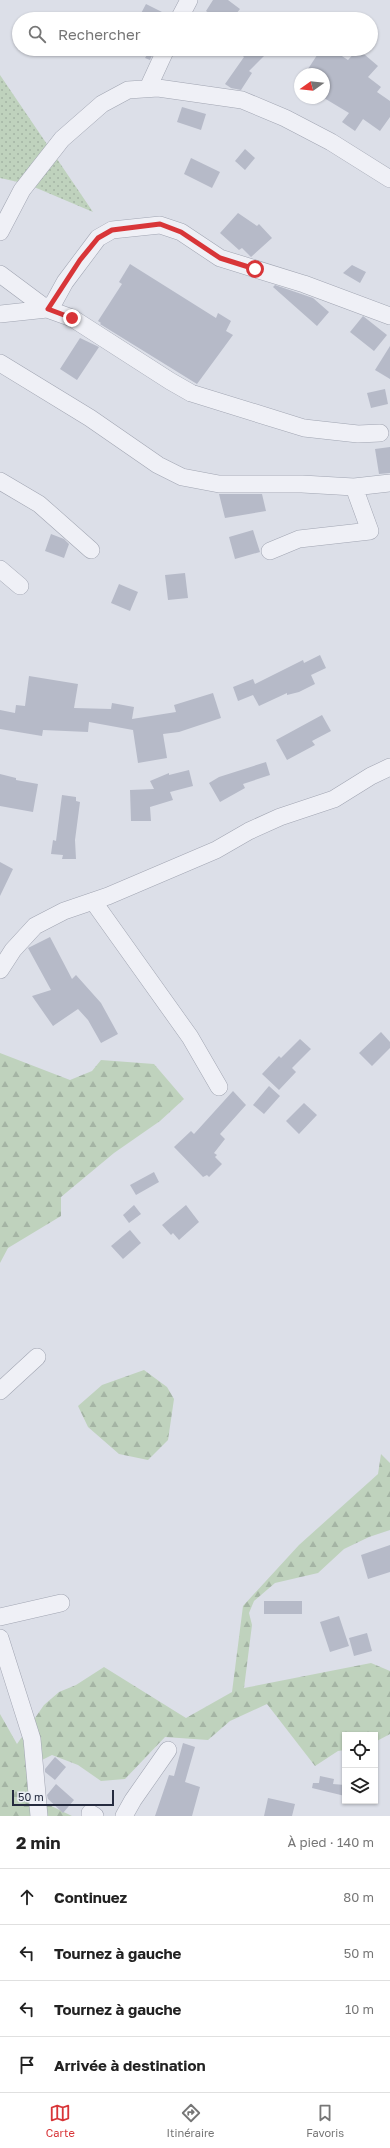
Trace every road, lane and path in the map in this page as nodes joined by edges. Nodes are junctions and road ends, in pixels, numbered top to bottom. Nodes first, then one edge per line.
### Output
1 (189, 0) edge
2 (183, 12) edge
3 (163, 56) edge
4 (148, 88) junction
5 (390, 179) edge
6 (0, 232) edge
7 (0, 274) edge
8 (48, 309) junction
9 (0, 314) edge
10 (390, 316) edge
11 (0, 363) edge
12 (380, 433) dead end
13 (0, 480) edge
14 (390, 483) edge
15 (354, 487) junction
16 (91, 550) dead end
17 (270, 551) dead end
18 (0, 569) edge
19 (20, 586) dead end
20 (390, 767) edge
21 (93, 901) junction
22 (0, 970) edge
23 (219, 1087) dead end
24 (37, 1357) dead end
25 (0, 1391) edge
26 (61, 1602) dead end
27 (0, 1617) edge
28 (0, 1638) edge
29 (168, 1750) dead end
30 (39, 1816) edge
31 (90, 1816) edge
32 (96, 1816) edge
33 (124, 1816) edge

1 - 2 street
3 - 4 street
4 - 5 street
4 - 6 street
7 - 8 street
8 - 9 street
8 - 10 street
8 - 12 street
11 - 15 street
13 - 16 street
14 - 15 street
15 - 17 street
18 - 19 street
20 - 21 street
21 - 22 street
21 - 23 street
24 - 25 street
26 - 27 street
28 - 30 street
29 - 33 street
31 - 32 street

